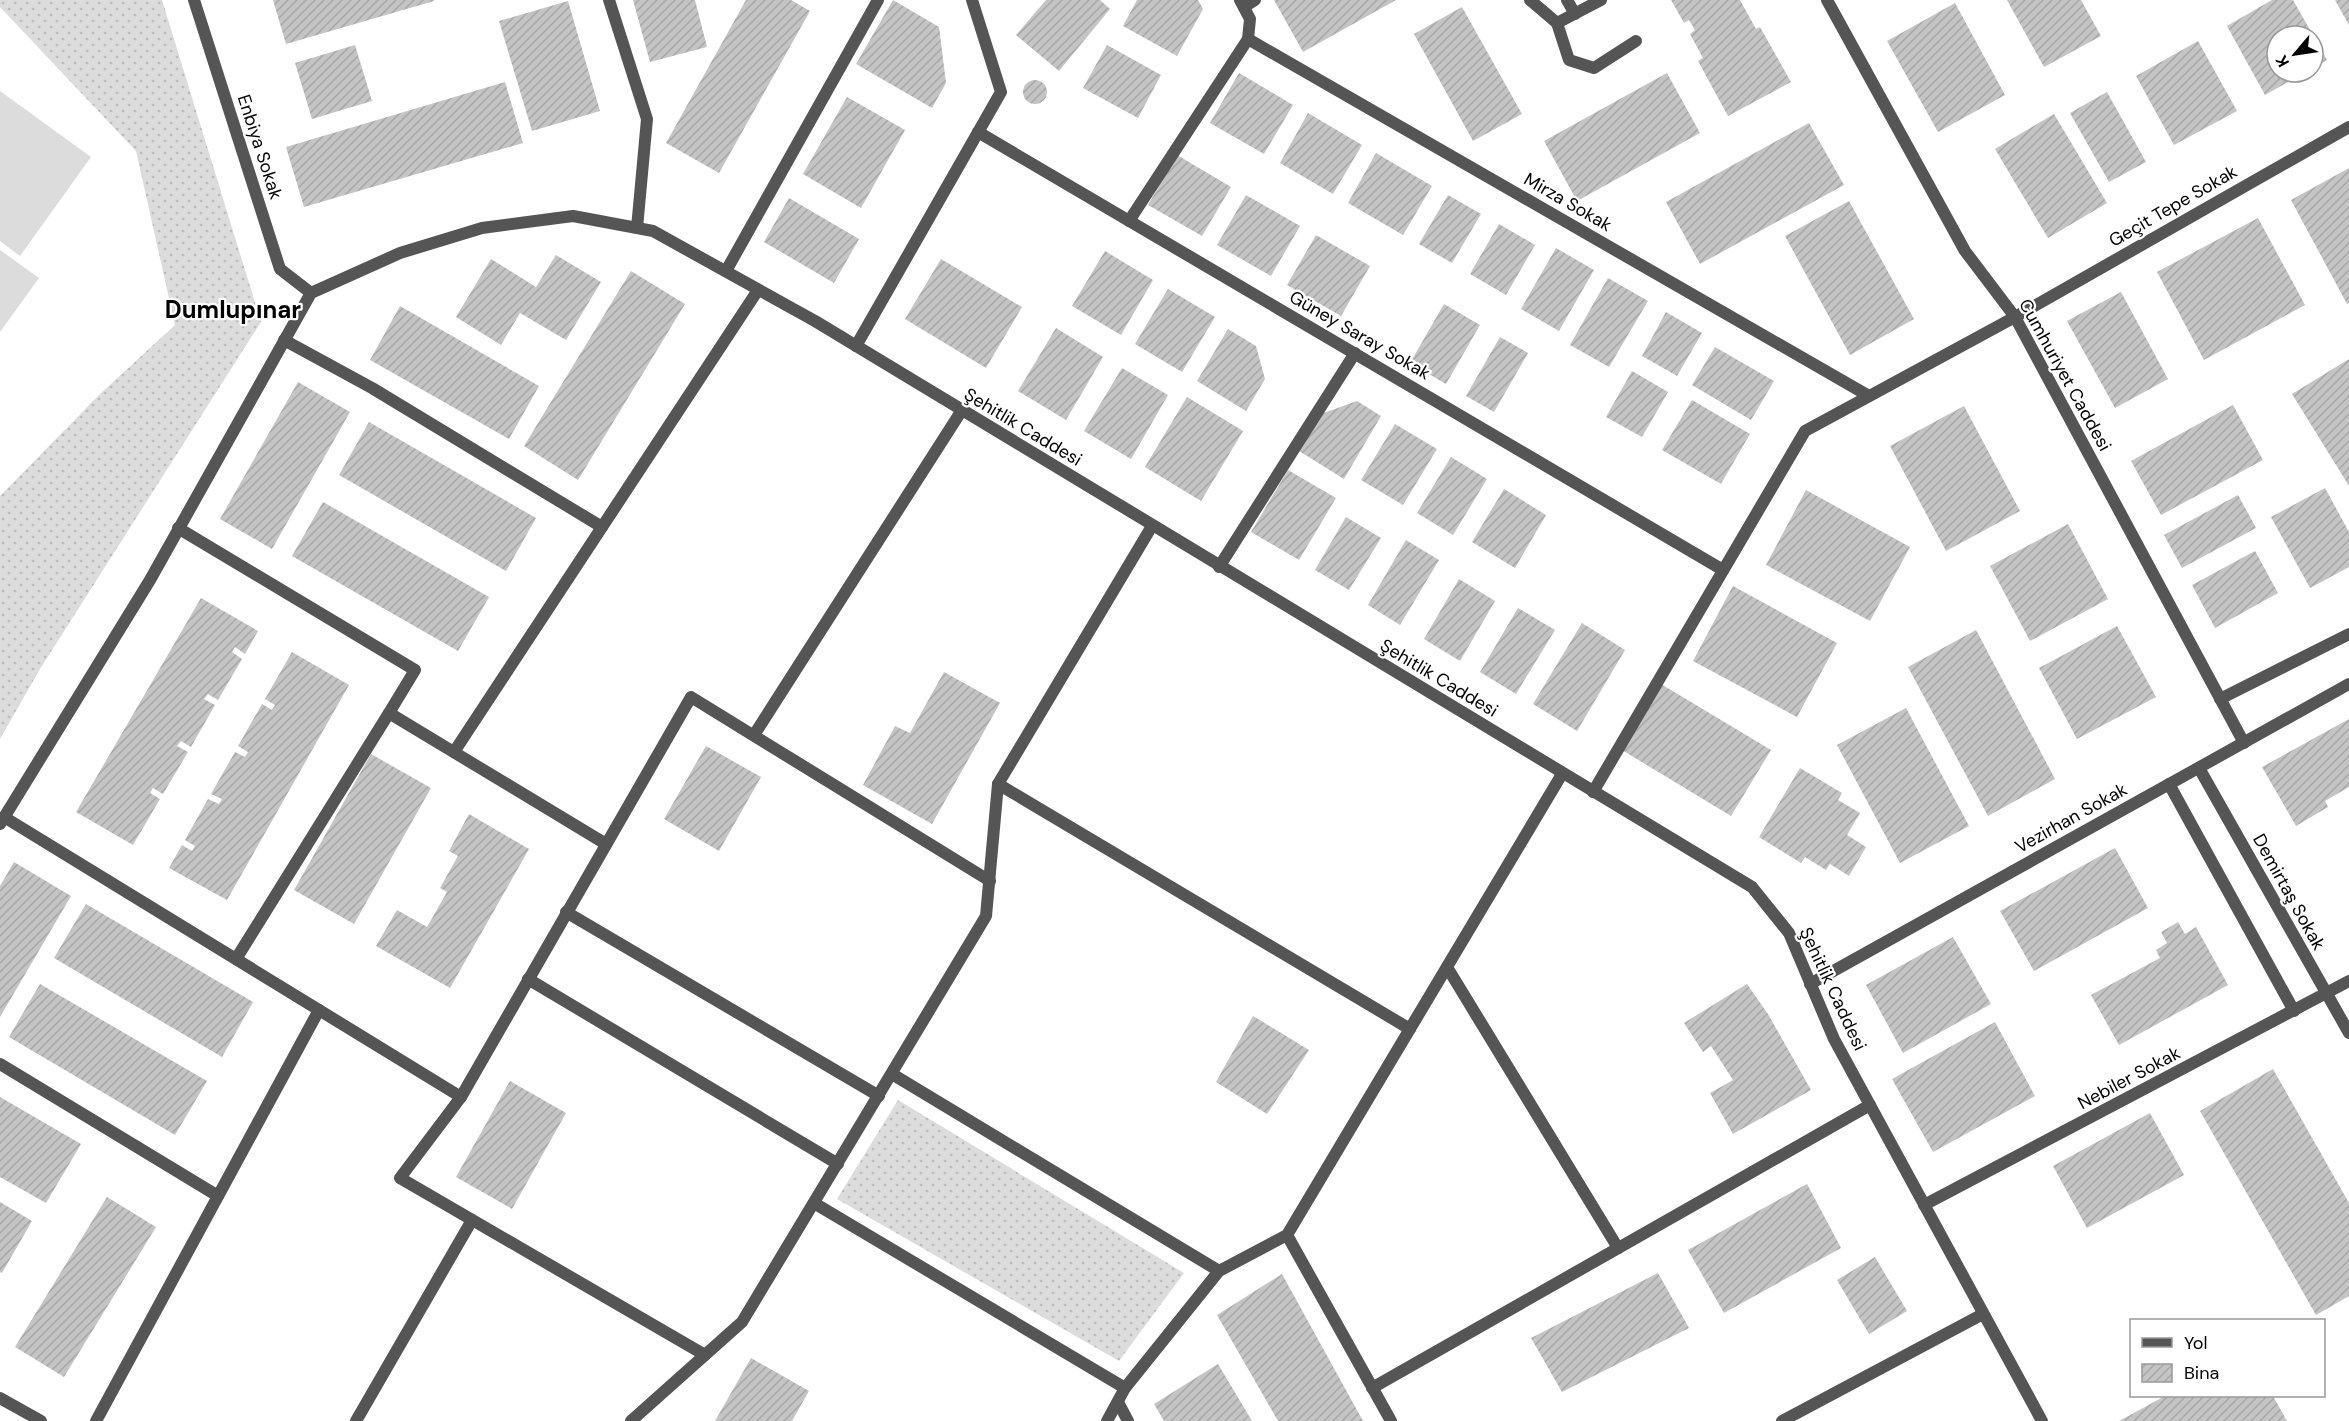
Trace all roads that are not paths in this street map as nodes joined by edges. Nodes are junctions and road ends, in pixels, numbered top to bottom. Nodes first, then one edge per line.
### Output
1 (194, 0) edge
2 (609, 0) edge
3 (878, 0) edge
4 (972, 0) edge
5 (1255, 0) edge
6 (1530, 0) edge
7 (1567, 0) edge
8 (1601, 0) edge
9 (1827, 0) edge
10 (1242, 3) edge
11 (1575, 14) junction
12 (1557, 23) junction
13 (1248, 39) junction
14 (1636, 41) dead end
15 (2349, 128) edge
16 (978, 132) junction
17 (1129, 221) junction
18 (637, 228) junction
19 (726, 272) junction
20 (758, 290) junction
21 (311, 293) junction
22 (2015, 317) junction
23 (284, 340) junction
24 (856, 346) junction
25 (1354, 353) junction
26 (1869, 396) junction
27 (962, 410) junction
28 (1152, 526) junction
29 (602, 527) junction
30 (178, 528) junction
31 (1219, 567) junction
32 (1723, 570) junction
33 (2349, 634) edge
34 (2349, 684) edge
35 (2220, 699) junction
36 (389, 713) junction
37 (754, 735) junction
38 (2244, 743) junction
39 (454, 752) junction
40 (2199, 768) junction
41 (1562, 774) junction
42 (998, 784) junction
43 (2169, 784) junction
44 (1593, 792) junction
45 (2, 821) edge
46 (606, 844) junction
47 (990, 881) junction
48 (566, 912) junction
49 (236, 959) junction
50 (1447, 967) junction
51 (528, 979) junction
52 (2349, 981) edge
53 (1810, 984) junction
54 (2325, 994) junction
55 (319, 1010) junction
56 (2294, 1011) junction
57 (1410, 1029) junction
58 (2349, 1033) edge
59 (0, 1064) edge
60 (892, 1074) junction
61 (460, 1096) junction
62 (879, 1096) junction
63 (1870, 1105) junction
64 (838, 1164) junction
65 (218, 1196) junction
66 (814, 1203) junction
67 (1924, 1205) junction
68 (472, 1220) junction
69 (1287, 1235) junction
70 (1618, 1248) junction
71 (1219, 1271) junction
72 (1983, 1314) junction
73 (705, 1355) junction
74 (1125, 1388) junction
75 (1372, 1388) junction
76 (0, 1398) edge
77 (1118, 1402) junction
78 (41, 1421) edge
79 (96, 1421) edge
80 (356, 1421) edge
81 (630, 1421) edge
82 (1107, 1421) edge
83 (1128, 1421) edge
84 (1390, 1421) edge
85 (1782, 1421) edge
86 (2042, 1421) edge

1 - 21 street, Enbiya Sokak
2 - 18 street
3 - 19 street
4 - 16 street
5 - 10 street
6 - 12 street
7 - 11 street
8 - 11 street
9 - 22 street, Cumhuriyet Caddesi
10 - 13 street
11 - 12 street
12 - 14 street
13 - 17 street
13 - 26 street, Mirza Sokak
15 - 22 street, Geçit Tepe Sokak
16 - 17 street, Güney Saray Sokak
16 - 24 street
17 - 25 street, Güney Saray Sokak
18 - 19 street, Şehitlik Caddesi
18 - 21 street, Şehitlik Caddesi
19 - 20 street, Şehitlik Caddesi
20 - 24 street, Şehitlik Caddesi
20 - 29 street
21 - 23 street
22 - 26 street, Geçit Tepe Sokak
22 - 35 street, Cumhuriyet Caddesi
23 - 29 street
23 - 30 street
24 - 27 street, Şehitlik Caddesi
25 - 31 street
25 - 32 street, Güney Saray Sokak
26 - 32 street, Geçit Tepe Sokak
27 - 28 street, Şehitlik Caddesi
27 - 37 street
28 - 31 street, Şehitlik Caddesi
28 - 42 street
29 - 39 street
30 - 36 street
30 - 45 street
31 - 41 street, Şehitlik Caddesi
32 - 44 street, Geçit Tepe Sokak
33 - 35 street
34 - 38 street, Vezirhan Sokak
35 - 38 street, Cumhuriyet Caddesi
36 - 39 street
36 - 49 street
37 - 46 street
37 - 47 street
38 - 40 street, Vezirhan Sokak
39 - 46 street
40 - 43 street, Vezirhan Sokak
40 - 54 street, Demirtaş Sokak
41 - 44 street, Şehitlik Caddesi
41 - 50 street
42 - 47 street
42 - 57 street
43 - 53 street, Vezirhan Sokak
43 - 56 street
44 - 53 street, Şehitlik Caddesi
45 - 49 street
46 - 48 street
47 - 60 street
48 - 51 street
48 - 62 street
49 - 55 street
50 - 57 street
50 - 70 street
51 - 61 street
51 - 64 street
52 - 54 street, Nebiler Sokak
53 - 63 street, Şehitlik Caddesi
54 - 56 street, Nebiler Sokak
54 - 58 street, Demirtaş Sokak
55 - 61 street
55 - 65 street
56 - 67 street, Nebiler Sokak
57 - 69 street
59 - 65 street
60 - 62 street
60 - 71 street
61 - 68 street
62 - 64 street
63 - 67 street, Şehitlik Caddesi
63 - 70 street
64 - 66 street
65 - 79 street
66 - 73 street
66 - 74 street
67 - 72 street, Şehitlik Caddesi
68 - 73 street
68 - 80 street
69 - 71 street
69 - 75 street
70 - 75 street
71 - 74 street
72 - 85 street
72 - 86 street, Şehitlik Caddesi
73 - 81 street
74 - 77 street
75 - 84 street
76 - 78 street
77 - 82 street
77 - 83 street

